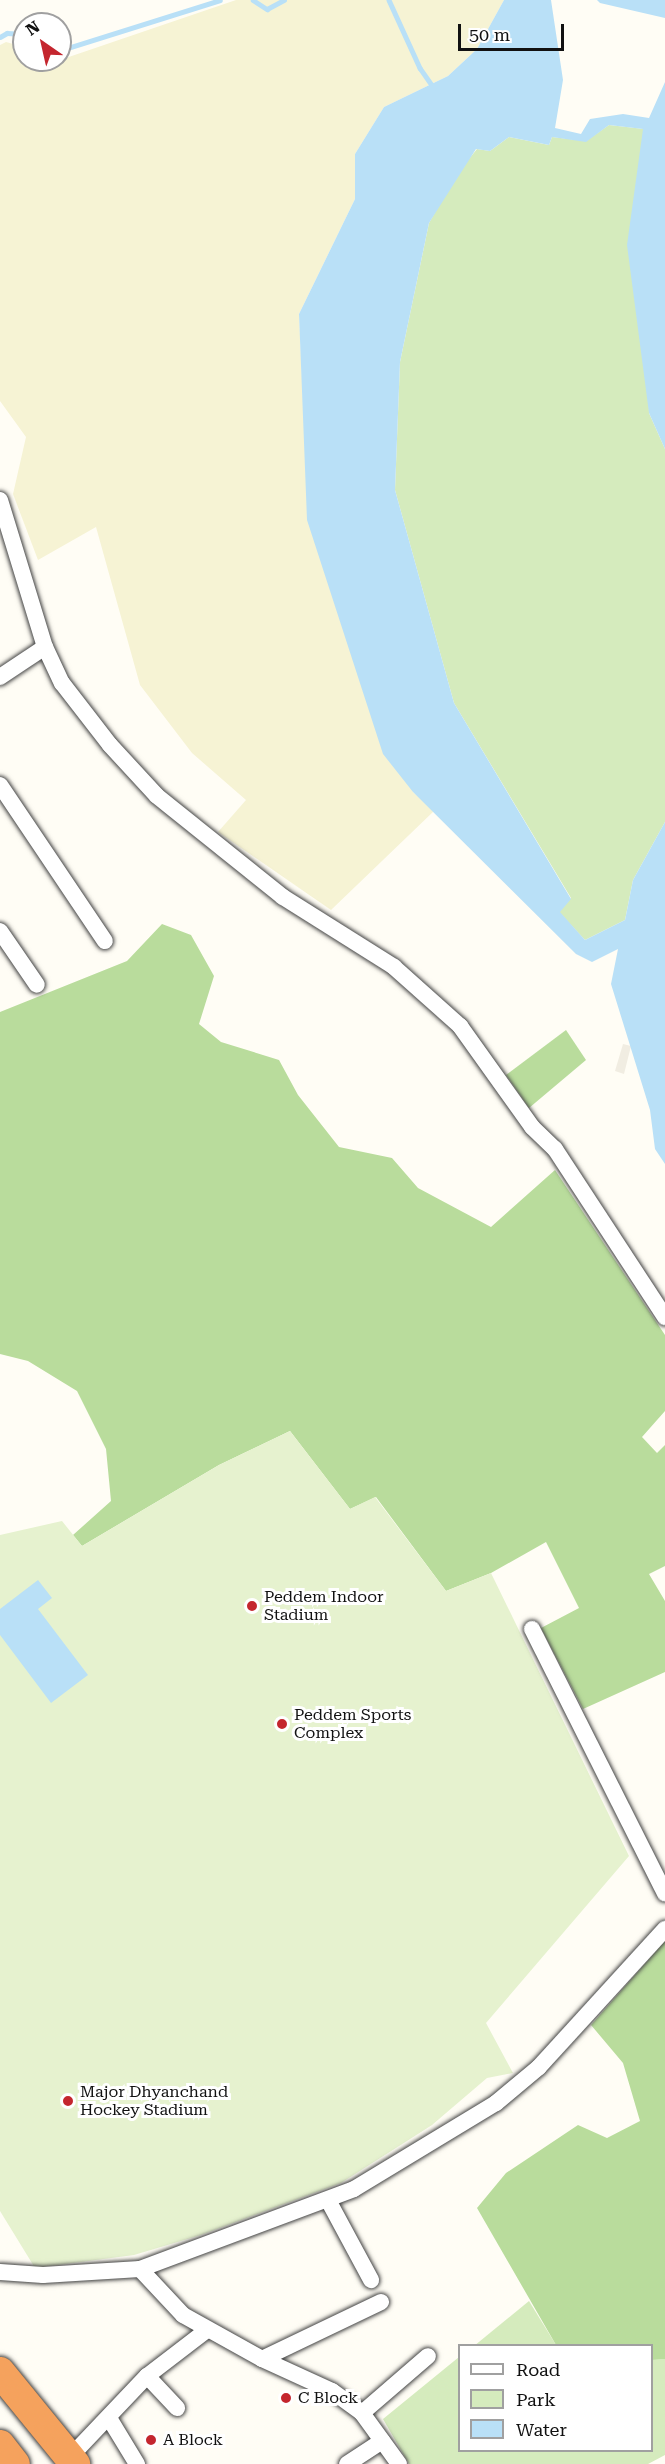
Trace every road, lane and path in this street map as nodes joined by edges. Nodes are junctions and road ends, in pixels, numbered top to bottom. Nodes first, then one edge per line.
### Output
1 (0, 500) edge
2 (45, 647) junction
3 (0, 677) edge
4 (0, 785) edge
5 (0, 932) edge
6 (105, 941) dead end
7 (37, 985) dead end
8 (665, 1317) edge
9 (532, 1629) dead end
10 (665, 1893) edge
11 (665, 1929) edge
12 (328, 2200) junction
13 (140, 2269) junction
14 (0, 2272) edge
15 (371, 2280) dead end
16 (381, 2302) dead end
17 (207, 2330) junction
18 (428, 2356) dead end
19 (262, 2359) junction
20 (0, 2372) edge
21 (147, 2376) junction
22 (177, 2408) dead end
23 (362, 2413) junction
24 (109, 2418) junction
25 (382, 2441) junction
26 (0, 2445) edge
27 (72, 2461) edge
28 (15, 2464) edge
29 (137, 2464) edge
30 (347, 2464) edge
31 (399, 2464) edge

1 - 2 street
2 - 3 street
2 - 8 street
4 - 6 street
5 - 7 street
9 - 10 street
11 - 12 street
12 - 13 street
12 - 15 street
13 - 14 street
13 - 17 street
16 - 19 street
17 - 19 street
17 - 21 street
18 - 23 street
19 - 23 street
20 - 27 highway
21 - 22 street
21 - 24 street
23 - 25 street
24 - 27 street
24 - 29 street
25 - 30 street
25 - 31 street
26 - 28 highway

